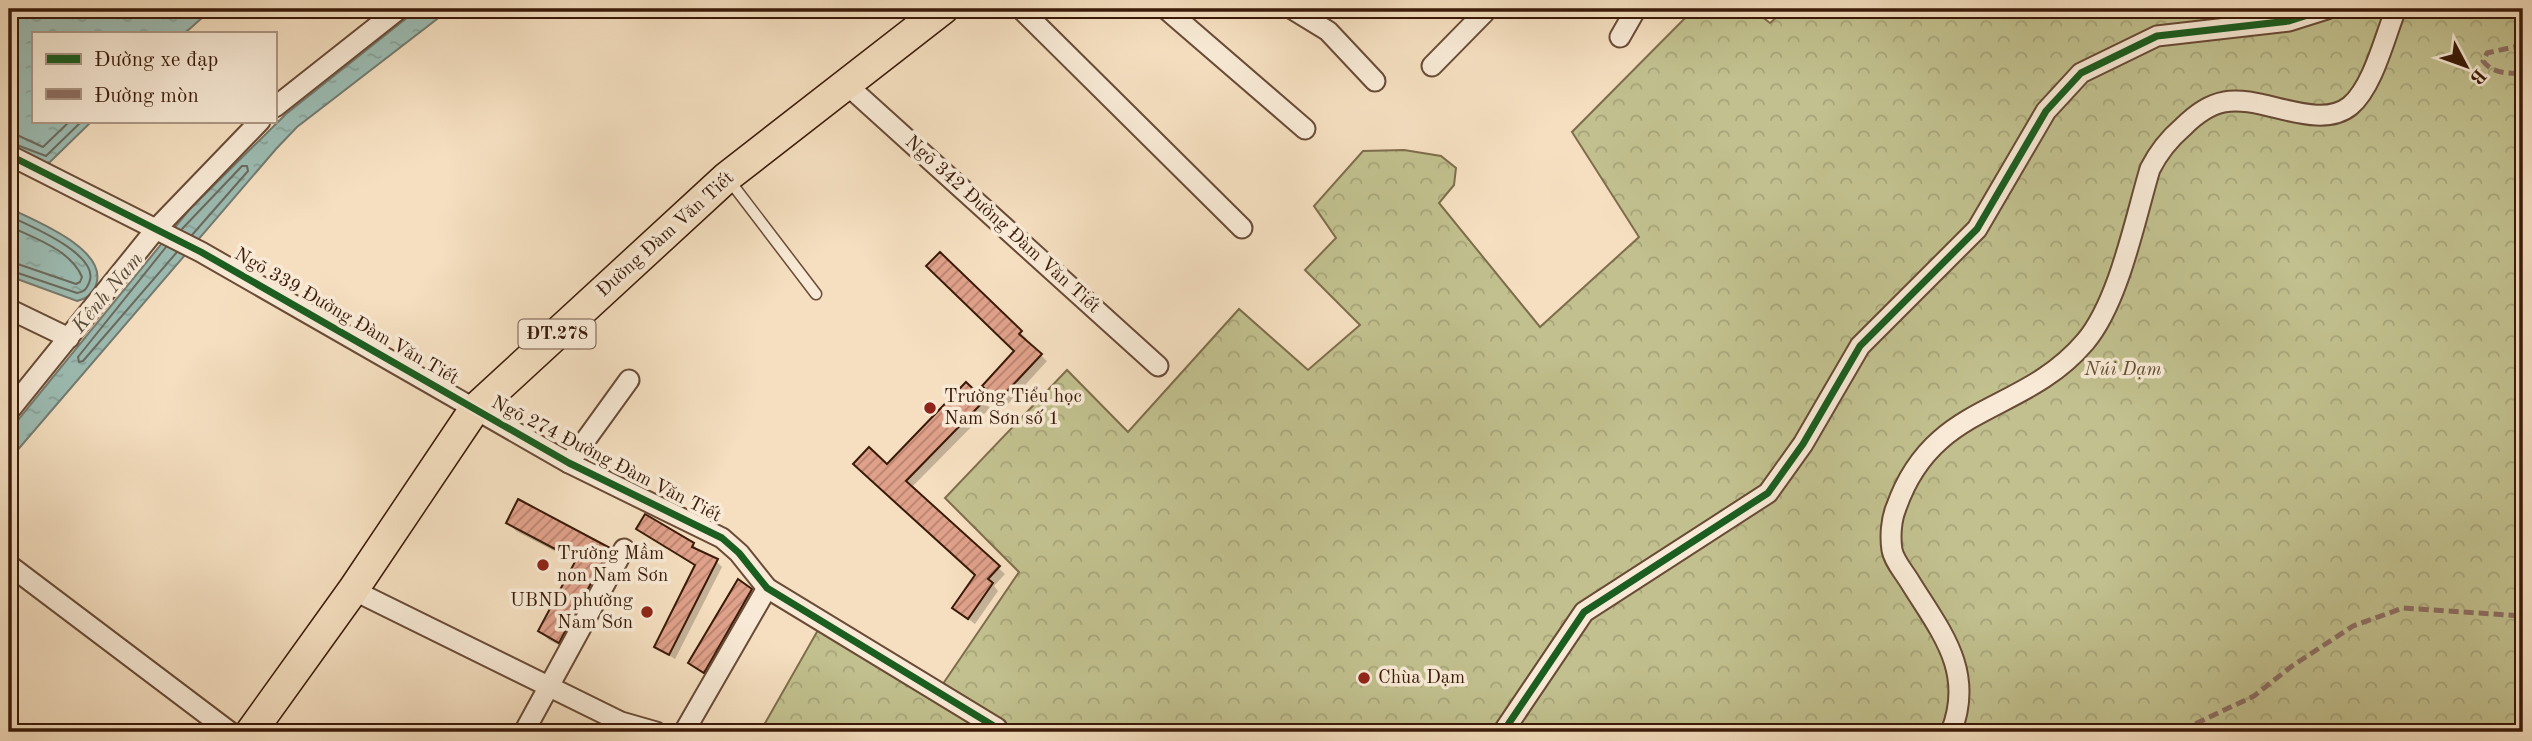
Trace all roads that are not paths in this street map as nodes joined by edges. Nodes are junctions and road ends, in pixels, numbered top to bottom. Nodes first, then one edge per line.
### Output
1 (399, 9) edge
2 (943, 9) edge
3 (1021, 9) edge
4 (1166, 9) edge
5 (1292, 9) edge
6 (1479, 9) edge
7 (1636, 9) edge
8 (2326, 9) edge
9 (2396, 9) edge
10 (1620, 37) dead end
11 (1432, 66) dead end
12 (1375, 81) dead end
13 (846, 84) junction
14 (276, 106) edge
15 (259, 122) edge
16 (1305, 129) dead end
17 (9, 155) edge
18 (727, 177) junction
19 (1242, 228) dead end
20 (156, 229) junction
21 (816, 293) dead end
22 (9, 309) edge
23 (69, 338) junction
24 (1158, 366) dead end
25 (629, 380) dead end
26 (474, 410) junction
27 (9, 411) edge
28 (569, 463) junction
29 (624, 549) dead end
30 (9, 565) edge
31 (767, 588) junction
32 (353, 590) junction
33 (549, 687) junction
34 (618, 727) edge
35 (997, 728) dead end
36 (230, 732) edge
37 (251, 732) edge
38 (524, 732) edge
39 (656, 732) edge
40 (684, 732) edge
41 (1503, 732) edge
42 (1951, 732) edge

1 - 14 street
2 - 13 main road, Đường Đàm Văn Tiết / ĐT.278
3 - 19 street
4 - 16 street
5 - 12 street
6 - 11 street
7 - 10 street
8 - 41 street
9 - 42 street
13 - 18 main road, Đường Đàm Văn Tiết / ĐT.278
13 - 24 street, Ngõ 342 Đường Đàm Văn Tiết
15 - 20 street
17 - 20 street, Ngõ 339 Đường Đàm Văn Tiết
18 - 21 lane
18 - 26 main road, Đường Đàm Văn Tiết / ĐT.278
20 - 23 street
20 - 26 street, Ngõ 339 Đường Đàm Văn Tiết
22 - 23 street
23 - 27 street
25 - 28 street
26 - 28 street, Ngõ 274 Đường Đàm Văn Tiết
26 - 32 main road, Đường Đàm Văn Tiết / ĐT.278
28 - 31 street, Ngõ 274 Đường Đàm Văn Tiết
29 - 33 street
30 - 36 street
31 - 35 street, Ngõ 274 Đường Đàm Văn Tiết
31 - 40 street
32 - 33 street
32 - 37 main road, Đường Đàm Văn Tiết / ĐT.278
33 - 34 street
33 - 38 street
34 - 39 street

